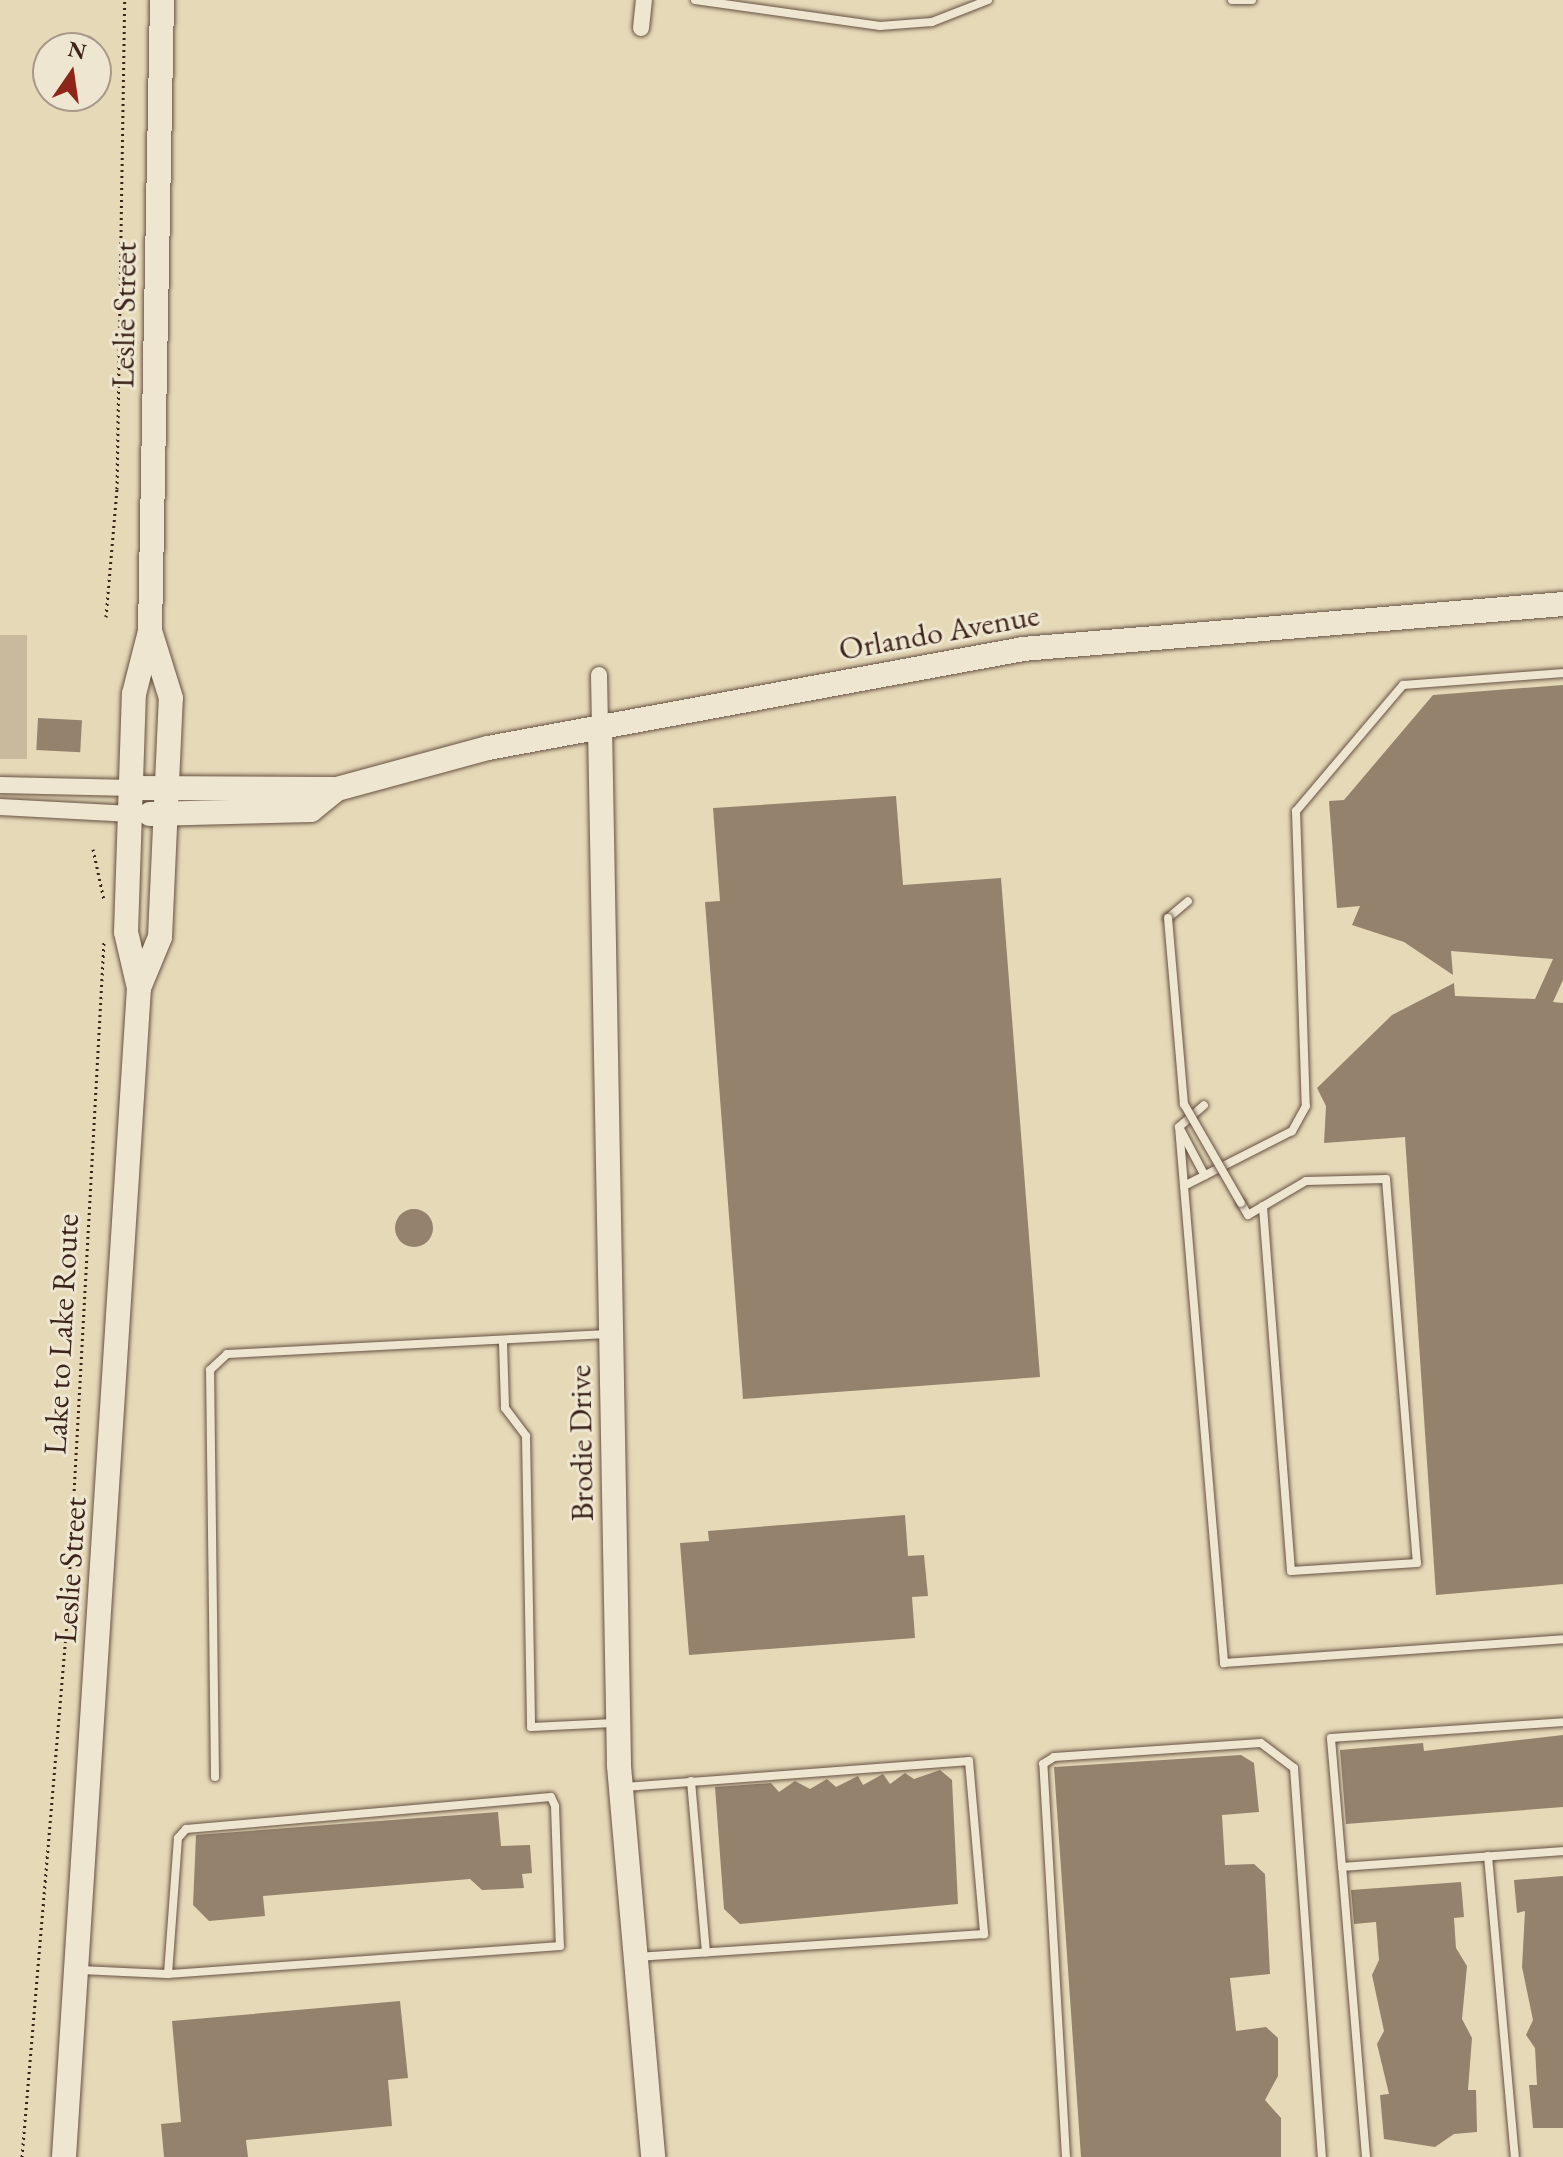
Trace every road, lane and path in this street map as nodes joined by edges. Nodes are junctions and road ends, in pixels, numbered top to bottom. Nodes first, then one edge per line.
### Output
1 (125, 0) edge
2 (162, 0) edge
3 (644, 0) edge
4 (695, 0) edge
5 (988, 0) edge
6 (1232, 0) edge
7 (1252, 0) edge
8 (716, 1) edge
9 (641, 28) dead end
10 (1563, 604) edge
11 (106, 617) dead end
12 (150, 631) junction
13 (1563, 673) edge
14 (599, 675) dead end
15 (600, 727) junction
16 (0, 785) edge
17 (133, 788) junction
18 (167, 789) junction
19 (337, 789) junction
20 (0, 807) edge
21 (132, 814) junction
22 (166, 815) junction
23 (93, 849) dead end
24 (1188, 901) dead end
25 (106, 908) dead end
26 (105, 924) dead end
27 (139, 988) junction
28 (1204, 1105) dead end
29 (1179, 1127) junction
30 (1205, 1176) junction
31 (1184, 1186) junction
32 (1263, 1206) junction
33 (611, 1334) junction
34 (503, 1343) junction
35 (1563, 1639) edge
36 (1563, 1722) edge
37 (619, 1723) junction
38 (215, 1777) dead end
39 (691, 1781) junction
40 (620, 1787) junction
41 (1563, 1851) edge
42 (1488, 1856) junction
43 (1342, 1867) junction
44 (706, 1952) junction
45 (632, 1957) junction
46 (77, 1970) junction
47 (168, 1974) junction
48 (22, 2157) edge
49 (64, 2157) edge
50 (653, 2157) edge
51 (1066, 2157) edge
52 (1322, 2157) edge
53 (1366, 2157) edge
54 (1515, 2157) edge

1 - 11 path
2 - 12 street, Leslie Street
3 - 9 street
4 - 8 lane
5 - 8 lane
6 - 7 lane
10 - 15 street, Orlando Avenue
12 - 17 street, Leslie Street
12 - 18 street, Leslie Street
13 - 30 lane
14 - 15 street
15 - 19 street, Orlando Avenue
15 - 33 street, Brodie Drive
16 - 17 street
17 - 18 street, Orlando Avenue
17 - 21 street, Leslie Street
18 - 19 street, Orlando Avenue
18 - 22 street, Leslie Street
19 - 22 street, Orlando Avenue
20 - 21 street
21 - 22 street, Orlando Avenue
21 - 27 street, Leslie Street
22 - 27 street, Leslie Street
23 - 25 path
24 - 32 lane, bridge
26 - 48 path, Lake to Lake Route
27 - 46 street, Leslie Street
28 - 29 lane
29 - 30 lane
29 - 31 lane
30 - 31 lane
31 - 35 lane
32 - 32 lane
33 - 34 lane
33 - 37 street, Brodie Drive
34 - 37 lane
34 - 38 lane
36 - 43 lane
37 - 40 street, Brodie Drive
39 - 40 lane
39 - 44 lane
39 - 44 lane
40 - 45 street, Brodie Drive
41 - 42 lane
42 - 43 lane
42 - 54 lane
43 - 53 lane
44 - 45 lane
45 - 50 street, Brodie Drive
46 - 47 lane
46 - 49 street, Leslie Street
47 - 47 lane
51 - 52 lane

